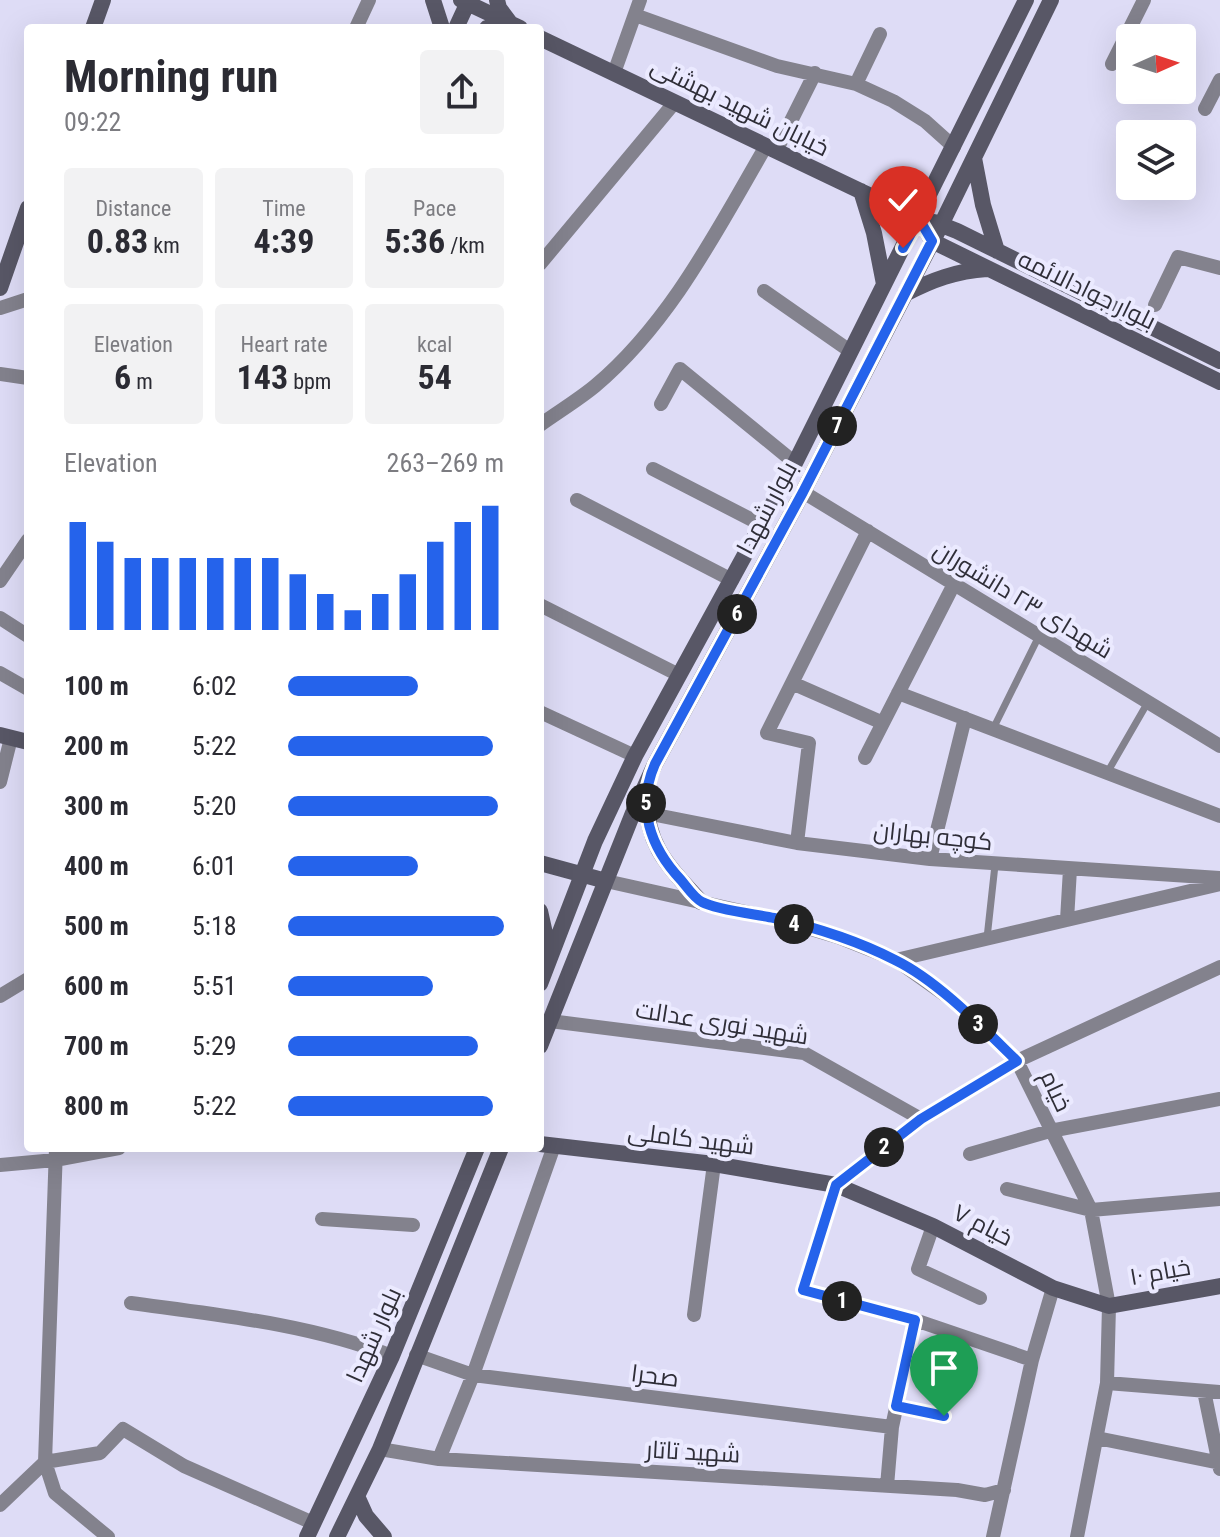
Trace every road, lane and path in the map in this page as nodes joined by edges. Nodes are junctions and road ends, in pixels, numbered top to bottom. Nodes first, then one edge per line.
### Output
1 (103, 0) edge
2 (369, 0) edge
3 (433, 0) edge
4 (497, 0) edge
5 (640, 0) edge
6 (1026, 0) edge
7 (1051, 0) edge
8 (1144, 0) edge
9 (466, 1) edge
10 (635, 15) junction
11 (94, 24) edge
12 (358, 24) edge
13 (441, 24) edge
14 (457, 24) edge
15 (512, 24) edge
16 (514, 24) edge
17 (880, 34) dead end
18 (544, 40) edge
19 (1112, 64) dead end
20 (614, 73) junction
21 (815, 73) junction
22 (1220, 80) edge
23 (856, 84) junction
24 (675, 102) junction
25 (1205, 109) dead end
26 (954, 147) junction
27 (771, 148) junction
28 (974, 158) junction
29 (861, 191) junction
30 (24, 219) edge
31 (919, 219) junction
32 (942, 223) junction
33 (932, 241) junction
34 (997, 251) junction
35 (544, 259) edge
36 (1220, 268) edge
37 (989, 269) junction
38 (884, 284) junction
39 (0, 288) edge
40 (764, 291) dead end
41 (905, 294) junction
42 (24, 300) edge
43 (1155, 305) dead end
44 (0, 308) edge
45 (850, 351) junction
46 (1220, 361) edge
47 (0, 374) edge
48 (24, 377) edge
49 (1220, 382) edge
50 (661, 404) dead end
51 (544, 422) edge
52 (795, 463) junction
53 (653, 469) dead end
54 (803, 492) junction
55 (577, 500) dead end
56 (762, 525) junction
57 (868, 531) junction
58 (24, 546) edge
59 (732, 580) junction
60 (0, 581) edge
61 (954, 584) junction
62 (544, 607) edge
63 (0, 618) edge
64 (24, 633) edge
65 (1039, 636) junction
66 (0, 673) edge
67 (679, 675) junction
68 (792, 683) junction
69 (24, 687) edge
70 (898, 693) junction
71 (1148, 702) junction
72 (544, 714) edge
73 (965, 718) junction
74 (883, 723) junction
75 (993, 729) junction
76 (6, 736) edge
77 (1220, 746) edge
78 (635, 756) junction
79 (865, 758) dead end
80 (1107, 773) junction
81 (0, 782) edge
82 (620, 789) junction
83 (642, 807) junction
84 (1220, 816) edge
85 (797, 843) junction
86 (930, 859) junction
87 (544, 864) edge
88 (995, 865) junction
89 (1070, 869) junction
90 (583, 873) junction
91 (1220, 878) edge
92 (606, 881) junction
93 (1220, 884) edge
94 (701, 902) junction
95 (1067, 920) junction
96 (544, 930) edge
97 (560, 933) junction
98 (987, 939) junction
99 (582, 943) junction
100 (550, 958) junction
101 (896, 960) junction
102 (1220, 967) edge
103 (544, 974) edge
104 (24, 984) edge
105 (0, 996) edge
106 (550, 1021) junction
107 (544, 1036) edge
108 (1017, 1061) junction
109 (1220, 1099) edge
110 (921, 1119) junction
111 (1050, 1131) junction
112 (547, 1145) edge
113 (77, 1152) edge
114 (475, 1152) edge
115 (499, 1152) edge
116 (56, 1154) edge
117 (970, 1154) dead end
118 (714, 1164) junction
119 (0, 1165) edge
120 (836, 1185) junction
121 (1007, 1189) dead end
122 (1220, 1199) edge
123 (1091, 1210) junction
124 (322, 1219) dead end
125 (413, 1225) dead end
126 (933, 1226) junction
127 (1220, 1286) edge
128 (1053, 1288) junction
129 (980, 1298) dead end
130 (131, 1303) dead end
131 (1109, 1306) junction
132 (694, 1315) dead end
133 (915, 1320) junction
134 (416, 1355) junction
135 (392, 1356) junction
136 (1032, 1360) junction
137 (473, 1375) junction
138 (1107, 1383) junction
139 (1204, 1391) junction
140 (1220, 1392) edge
141 (896, 1406) junction
142 (944, 1416) dead end
143 (892, 1427) junction
144 (1097, 1438) junction
145 (380, 1449) junction
146 (439, 1459) junction
147 (45, 1462) junction
148 (1219, 1465) edge
149 (887, 1486) junction
150 (1004, 1490) junction
151 (357, 1496) junction
152 (0, 1505) edge
153 (310, 1530) edge
154 (102, 1533) edge
155 (340, 1536) edge
156 (384, 1537) edge
157 (993, 1537) edge
158 (1077, 1537) edge

1 - 11 main road
2 - 12 street
3 - 13 main road
4 - 16 main road
5 - 10 street
6 - 26 main road, بلوار شهدا
7 - 28 main road, بلوار شهدا
8 - 19 street
9 - 14 main road
9 - 15 main road
10 - 20 street
10 - 21 street
17 - 23 street
18 - 20 main road, خیابان شهید بهشتی
20 - 24 main road, خیابان شهید بهشتی
21 - 23 street
21 - 27 street
22 - 25 street
23 - 26 street
24 - 27 main road, خیابان شهید بهشتی
24 - 35 street
26 - 31 main road, بلوار شهدا
27 - 29 main road, خیابان شهید بهشتی
27 - 51 street
28 - 32 main road, بلوار شهدا
28 - 34 main road
29 - 31 main road, خیابان شهید بهشتی
29 - 38 main road
30 - 39 main road
31 - 32 main road, بلوار جوادالائمه
31 - 33 main road
31 - 38 main road, بلوار شهدا
32 - 33 main road, بلوار شهدا
32 - 34 main road, بلوار جوادالائمه
33 - 37 main road, بلوار جوادالائمه
33 - 41 main road, بلوار شهدا
34 - 46 main road, بلوار جوادالائمه
36 - 43 street
37 - 41 main road
37 - 49 main road, بلوار جوادالائمه
38 - 45 main road, بلوار شهدا
40 - 45 street
41 - 54 main road, بلوار شهدا
42 - 44 street
45 - 52 main road, بلوار شهدا
47 - 48 street
50 - 52 street
52 - 56 main road, بلوار شهدا
53 - 56 street
54 - 57 street, شهدای ۲۳ دانشوران
54 - 83 main road, بلوار شهدا
55 - 59 street
56 - 59 main road, بلوار شهدا
57 - 61 street, شهدای ۲۳ دانشوران
57 - 68 street
58 - 60 street
59 - 67 main road, بلوار شهدا
61 - 65 street, شهدای ۲۳ دانشوران
61 - 70 street
62 - 67 street
63 - 64 street
65 - 71 street, شهدای ۲۳ دانشوران
65 - 75 lane
66 - 69 street
67 - 78 main road, بلوار شهدا
68 - 74 street
68 - 85 street
70 - 73 street
70 - 74 street
71 - 77 street, شهدای ۲۳ دانشوران
71 - 80 lane
72 - 78 street
73 - 75 street
73 - 86 street
74 - 79 street
75 - 80 street
76 - 81 street
78 - 82 main road, بلوار شهدا
80 - 84 street
82 - 83 main road
82 - 90 main road, بلوار شهدا
83 - 85 street, کوچه بهاران
83 - 92 main road, بلوار شهدا
83 - 94 main road
85 - 86 street, کوچه بهاران
86 - 88 street, کوچه بهاران
87 - 90 main road
88 - 89 street, کوچه بهاران
88 - 98 lane
89 - 91 street, کوچه بهاران
89 - 95 street
90 - 92 main road
90 - 97 main road, بلوار شهدا
92 - 94 street, خیام
92 - 99 main road, بلوار شهدا
93 - 95 street
94 - 101 street, خیام
95 - 98 street
96 - 100 main road
97 - 99 main road
97 - 100 main road, بلوار شهدا
98 - 101 street
99 - 106 main road, بلوار شهدا
100 - 103 main road, بلوار شهدا
101 - 108 street, خیام
102 - 108 street
104 - 105 street
106 - 107 main road, بلوار شهدا
106 - 110 street, شهید نوری عدالت
108 - 110 street
108 - 111 street, خیام
109 - 111 street
110 - 120 street
111 - 117 street
111 - 123 street, خیام
112 - 118 main road, شهید کاملی
112 - 137 street
113 - 116 street
114 - 135 main road, بلوار شهدا
115 - 134 main road, بلوار شهدا
116 - 119 street
116 - 147 street
118 - 120 main road, شهید کاملی
118 - 132 street
120 - 126 main road, خیام ۷
120 - 133 street
121 - 123 street
122 - 123 street
123 - 131 street, خیام
124 - 125 street
126 - 128 main road, خیام ۷
126 - 129 street
127 - 131 main road, خیام ۱۰
128 - 131 main road, خیام ۷
128 - 136 street
130 - 135 street
131 - 138 street, خیام
133 - 136 street
133 - 141 street
134 - 137 street, صحرا
134 - 145 main road, بلوار شهدا
135 - 153 main road, بلوار شهدا
136 - 150 street
137 - 143 street, صحرا
137 - 146 street
138 - 139 street
138 - 144 street, خیام
139 - 140 street
139 - 148 street
141 - 142 street
141 - 143 street
143 - 149 street
144 - 148 street
144 - 158 street, خیام
145 - 146 street, شهید تاتار
145 - 151 main road, بلوار شهدا
146 - 149 street, شهید تاتار
147 - 152 street
147 - 153 street
147 - 154 street
149 - 150 street, شهید تاتار
150 - 157 street
151 - 155 main road, بلوار شهدا
151 - 156 main road
153 - 155 main road

